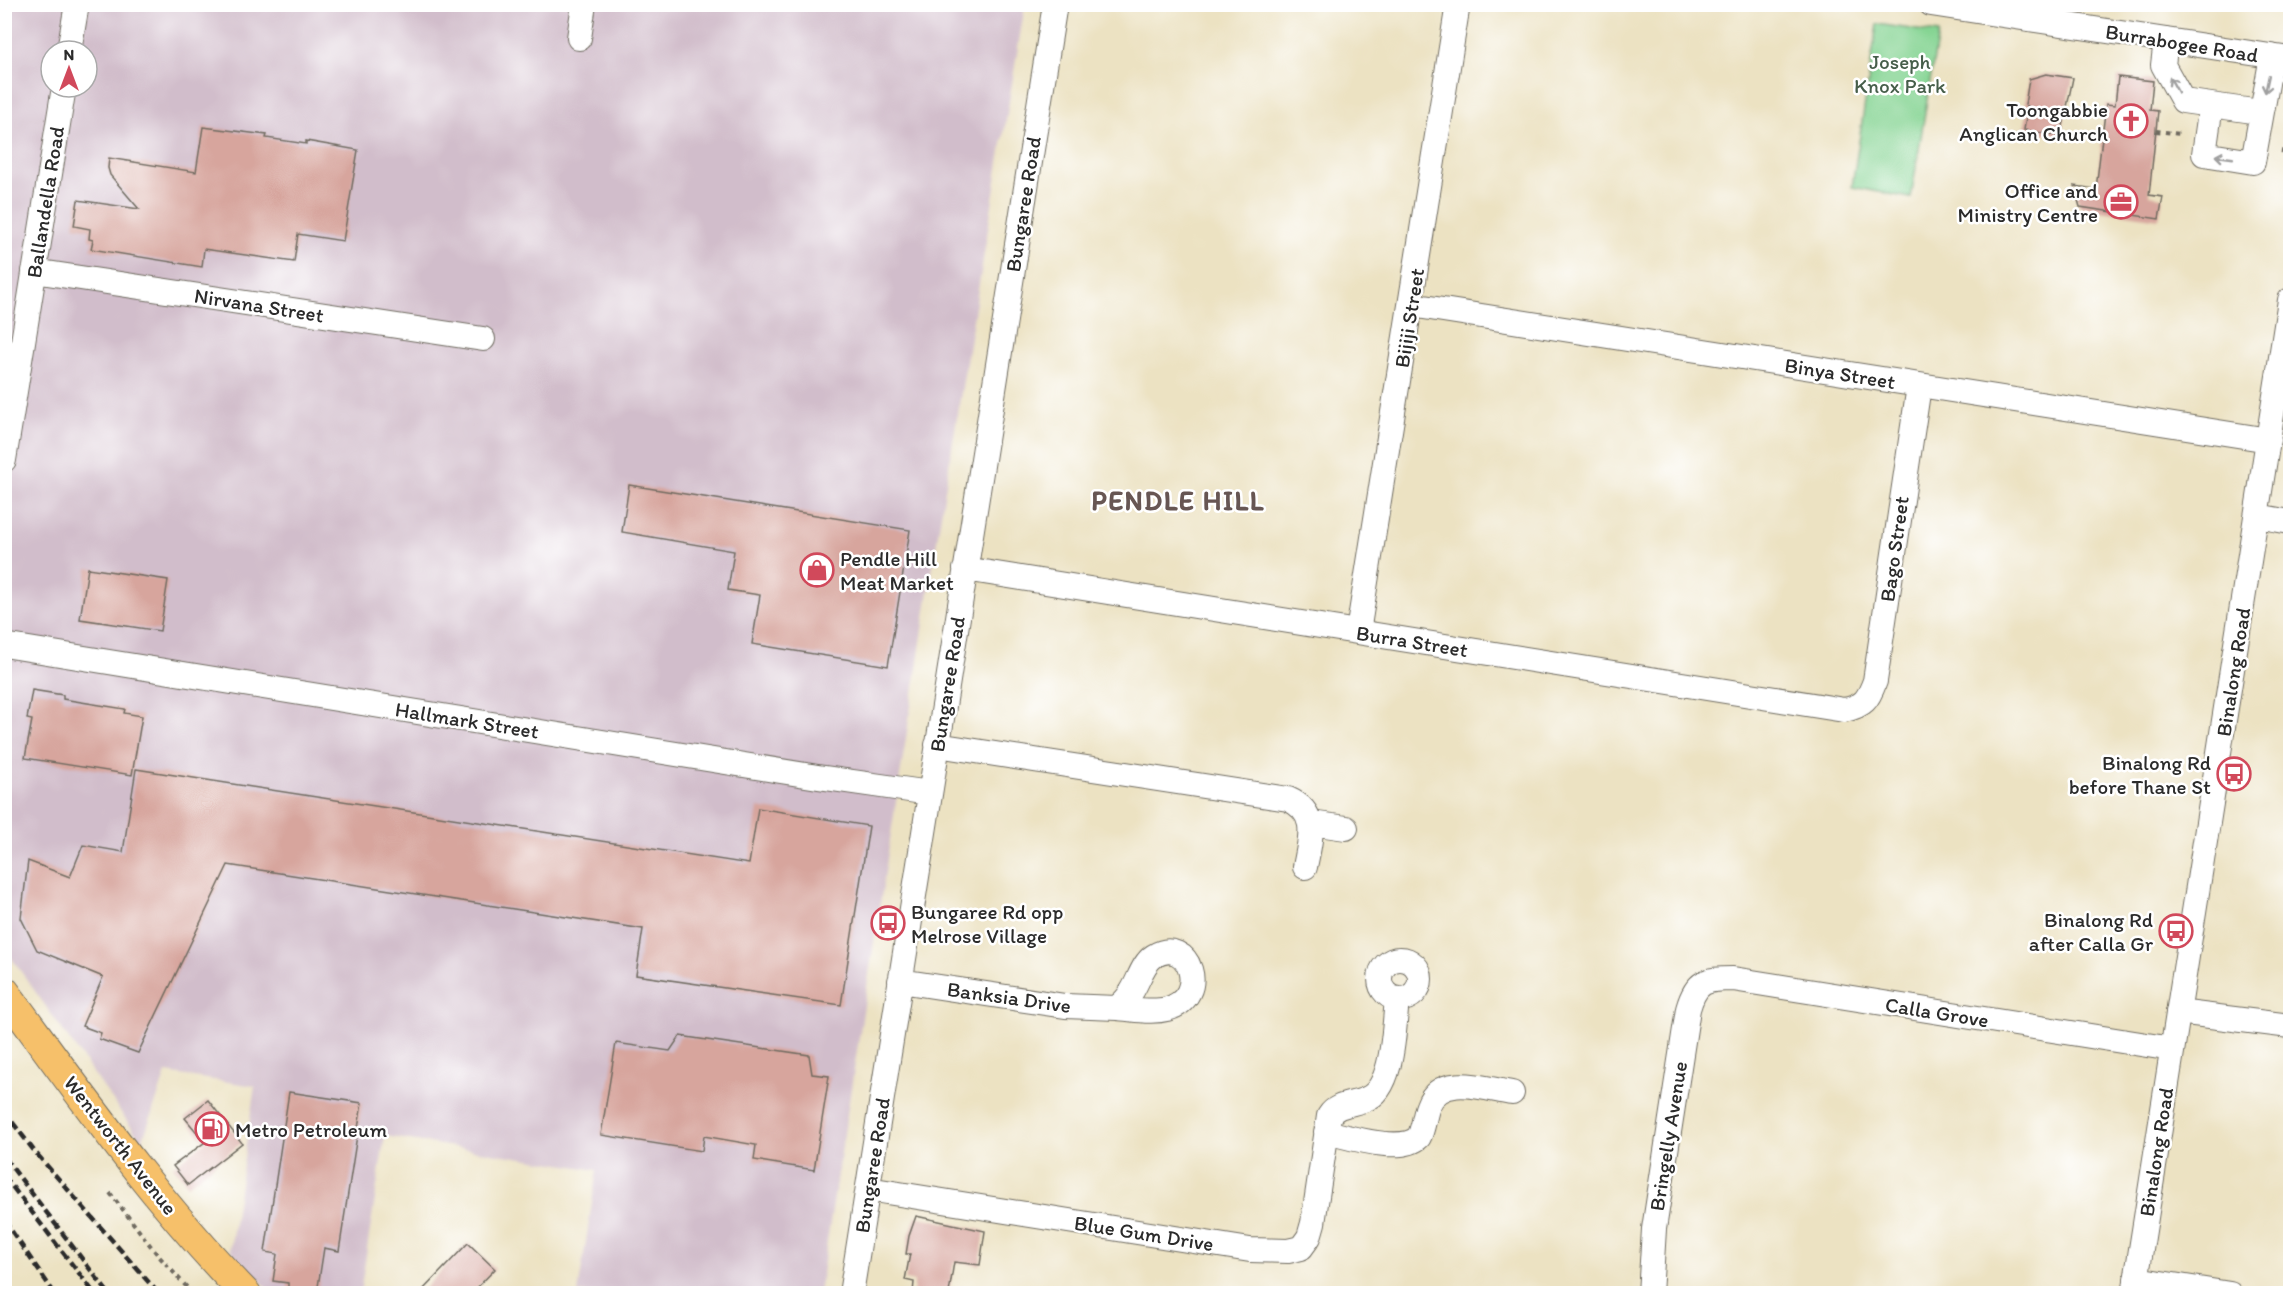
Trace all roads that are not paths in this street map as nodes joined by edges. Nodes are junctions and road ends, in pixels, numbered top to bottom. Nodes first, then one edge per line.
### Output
1 (77, 4) edge
2 (584, 4) edge
3 (1055, 4) edge
4 (1458, 4) edge
5 (1931, 4) edge
6 (579, 38) dead end
7 (71, 39) edge
8 (2166, 40) junction
9 (2281, 58) edge
10 (61, 99) edge
11 (2211, 105) junction
12 (2260, 112) junction
13 (34, 271) junction
14 (2290, 300) edge
15 (1411, 305) junction
16 (483, 339) dead end
17 (1919, 386) junction
18 (2269, 440) junction
19 (4, 460) edge
20 (2257, 516) junction
21 (2290, 522) edge
22 (965, 569) junction
23 (1358, 632) junction
24 (4, 645) edge
25 (1858, 708) joint
26 (937, 745) junction
27 (930, 792) junction
28 (1311, 823) junction
29 (1346, 828) dead end
30 (1305, 867) dead end
31 (900, 981) junction
32 (1701, 983) joint
33 (4, 991) edge
34 (1397, 999) dead end
35 (1117, 1008) dead end
36 (2178, 1012) junction
37 (2290, 1026) edge
38 (2172, 1049) junction
39 (1512, 1092) dead end
40 (1326, 1132) junction
41 (868, 1189) junction
42 (2135, 1286) edge
43 (246, 1293) edge
44 (851, 1293) edge
45 (1650, 1293) edge
46 (2230, 1293) edge

1 - 7 street
2 - 6 street
3 - 22 street, Bungaree Road
4 - 15 street, Bijiji Street
5 - 8 street, Burrabogee Road
8 - 9 street, Burrabogee Road
11 -> 8 street
9 -> 12 street
10 - 13 street, Ballandella Road
11 - 12 street
12 -> 11 street
13 - 16 street, Nirvana Street
13 - 19 street, Ballandella Road
14 - 18 street, Binalong Road
15 - 17 street, Binya Street
15 - 23 street, Bijiji Street
17 - 18 street, Binya Street
17 - 25 street, Bago Street
18 - 20 street, Binalong Road
20 - 21 street
20 - 36 street, Binalong Road
22 - 23 street, Burra Street
22 - 26 street, Bungaree Road
23 - 25 street, Burra Street
24 - 27 street, Hallmark Street
26 - 27 street, Bungaree Road
26 - 28 street
27 - 31 street, Bungaree Road
28 - 29 street
28 - 30 street
31 - 35 street, Banksia Drive
31 - 41 street, Bungaree Road
32 - 38 street, Calla Grove
32 - 45 street, Bringelly Avenue
33 - 43 main road, Wentworth Avenue
34 - 40 street, Blue Gum Drive
36 - 37 street
36 - 38 street, Binalong Road
38 - 42 street, Binalong Road
39 - 40 street
40 - 41 street, Blue Gum Drive
41 - 44 street, Bungaree Road
42 - 46 street

